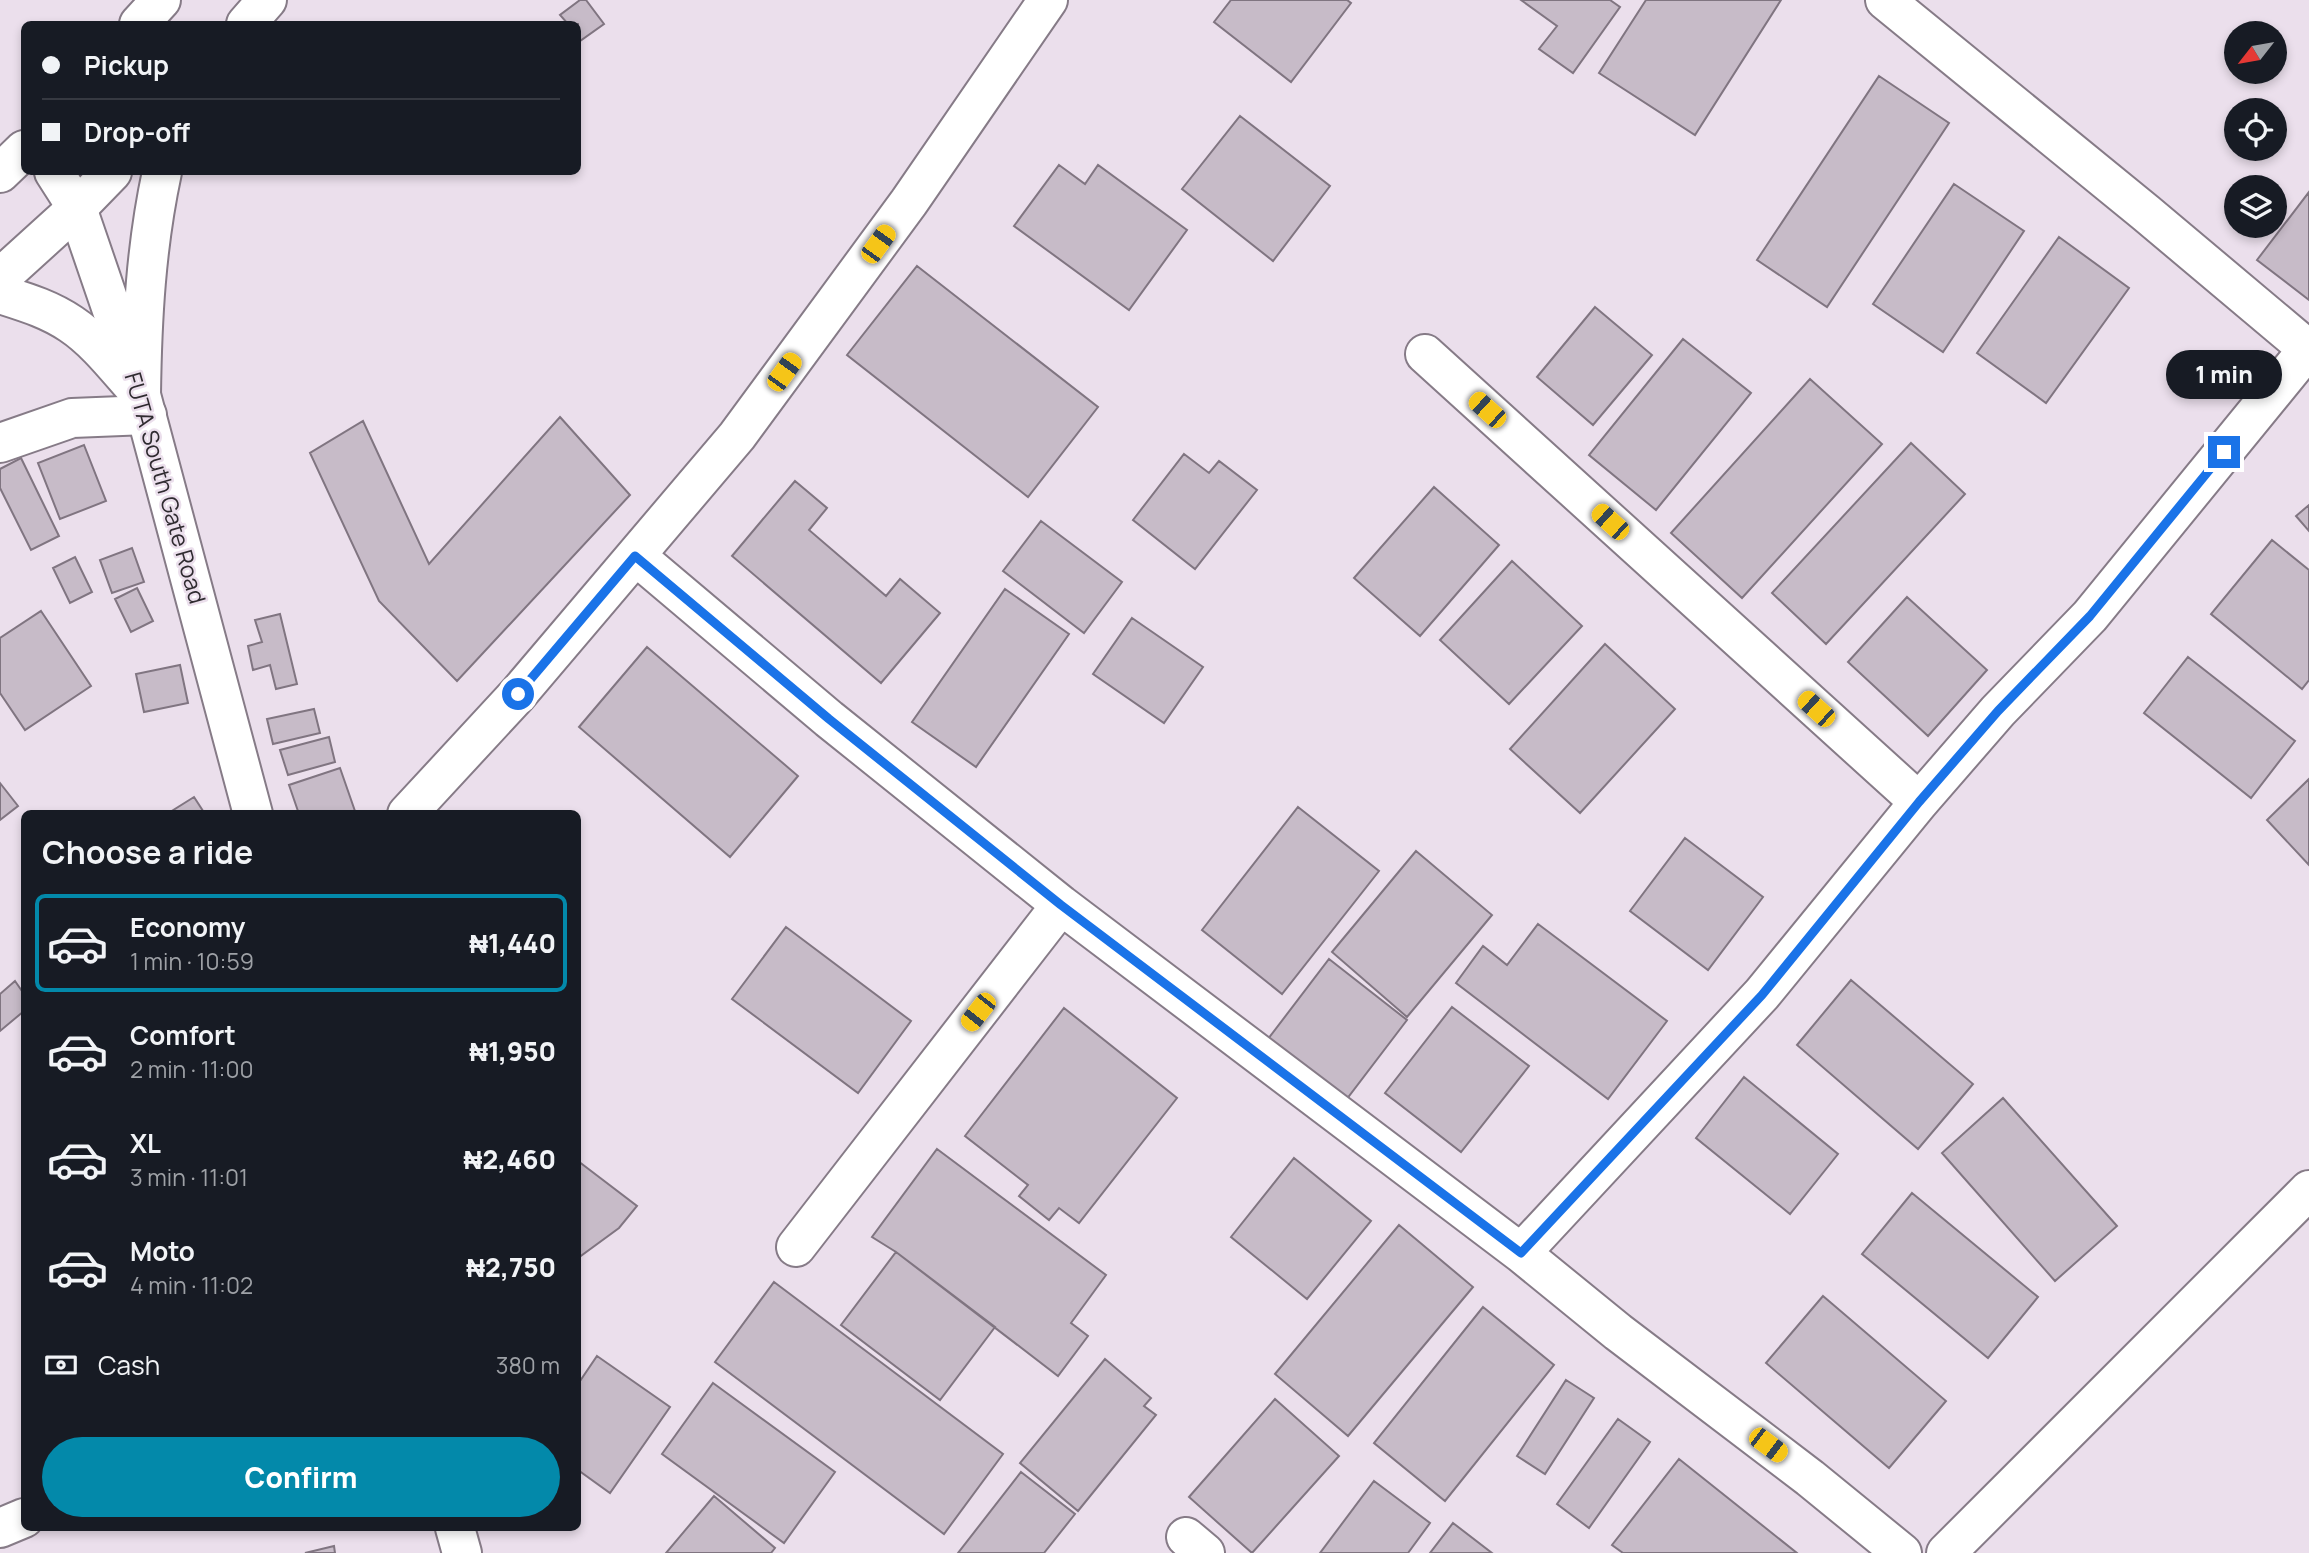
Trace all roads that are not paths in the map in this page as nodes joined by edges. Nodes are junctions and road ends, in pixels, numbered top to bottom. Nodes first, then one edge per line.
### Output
1 (161, 0) edge
2 (267, 0) edge
3 (1048, 0) edge
4 (1885, 0) edge
5 (142, 21) edge
6 (249, 21) edge
7 (21, 153) edge
8 (0, 173) edge
9 (56, 175) edge
10 (109, 175) edge
11 (161, 175) edge
12 (77, 208) junction
13 (0, 278) edge
14 (0, 294) edge
15 (2308, 349) edge
16 (1425, 354) dead end
17 (144, 405) junction
18 (0, 443) edge
19 (635, 556) junction
20 (1919, 802) junction
21 (252, 810) edge
22 (411, 810) edge
23 (1061, 905) junction
24 (2309, 1190) edge
25 (796, 1247) dead end
26 (1521, 1253) junction
27 (21, 1519) edge
28 (0, 1528) edge
29 (456, 1531) edge
30 (462, 1553) edge
31 (1902, 1553) edge
32 (1946, 1553) edge

1 - 5 street
2 - 6 street
3 - 19 street
4 - 15 street
7 - 8 street
9 - 12 street, FUTA South Gate Road
10 - 12 street
11 - 17 street
12 - 13 street
12 - 17 street, FUTA South Gate Road
14 - 17 street
15 - 20 street
16 - 20 street
17 - 18 street
17 - 21 street, FUTA South Gate Road
19 - 22 street
19 - 23 street
20 - 26 street
23 - 25 street
23 - 26 street
24 - 32 street
26 - 31 street
27 - 28 street
29 - 30 street

